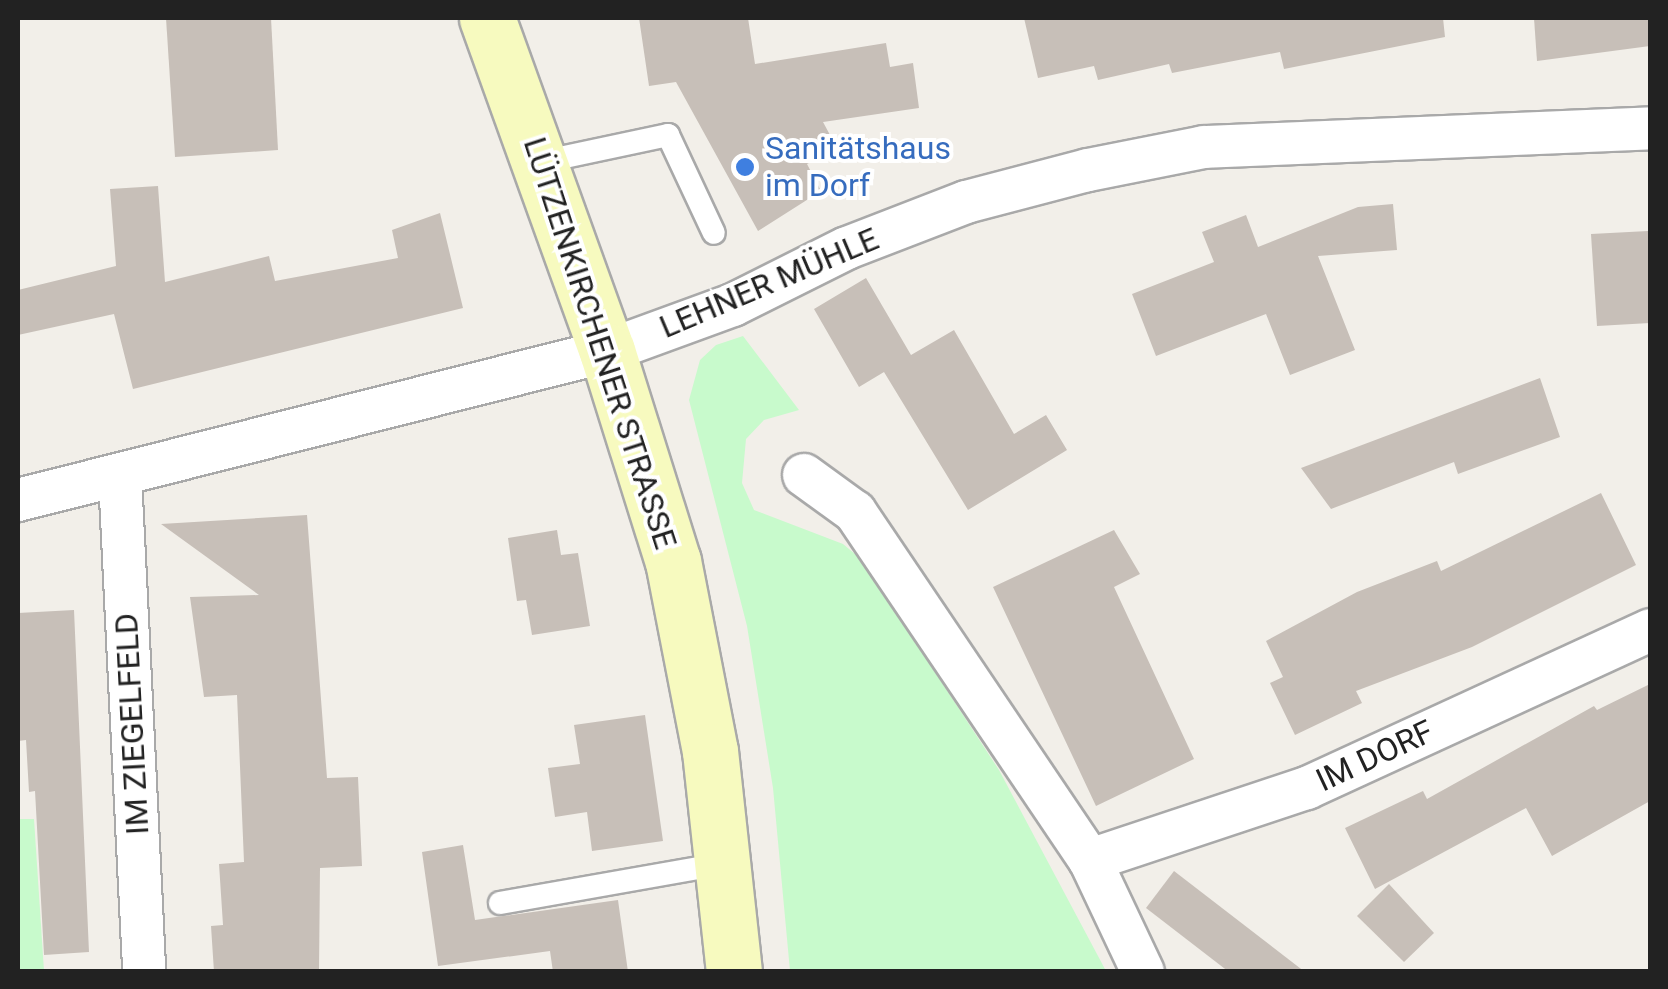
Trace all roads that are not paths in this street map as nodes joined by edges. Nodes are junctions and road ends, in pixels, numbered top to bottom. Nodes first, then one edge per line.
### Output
1 (487, 18) edge
2 (1650, 128) edge
3 (541, 162) junction
4 (714, 232) dead end
5 (608, 350) junction
6 (804, 475) dead end
7 (120, 476) junction
8 (18, 500) edge
9 (1650, 630) edge
10 (1090, 860) junction
11 (722, 864) junction
12 (500, 903) dead end
13 (144, 972) edge
14 (734, 972) edge
15 (1142, 972) edge

1 - 3 main road, LÜTZENKIRCHENER STRASSE
2 - 5 street, LEHNER MÜHLE
3 - 4 lane
3 - 5 main road, LÜTZENKIRCHENER STRASSE
5 - 7 street, LEHNER MÜHLE
5 - 11 main road, LÜTZENKIRCHENER STRASSE
6 - 10 street
7 - 8 street, LEHNER MÜHLE
7 - 13 street, IM ZIEGELFELD
9 - 10 street, IM DORF
10 - 15 street
11 - 12 lane
11 - 14 main road, LÜTZENKIRCHENER STRASSE

